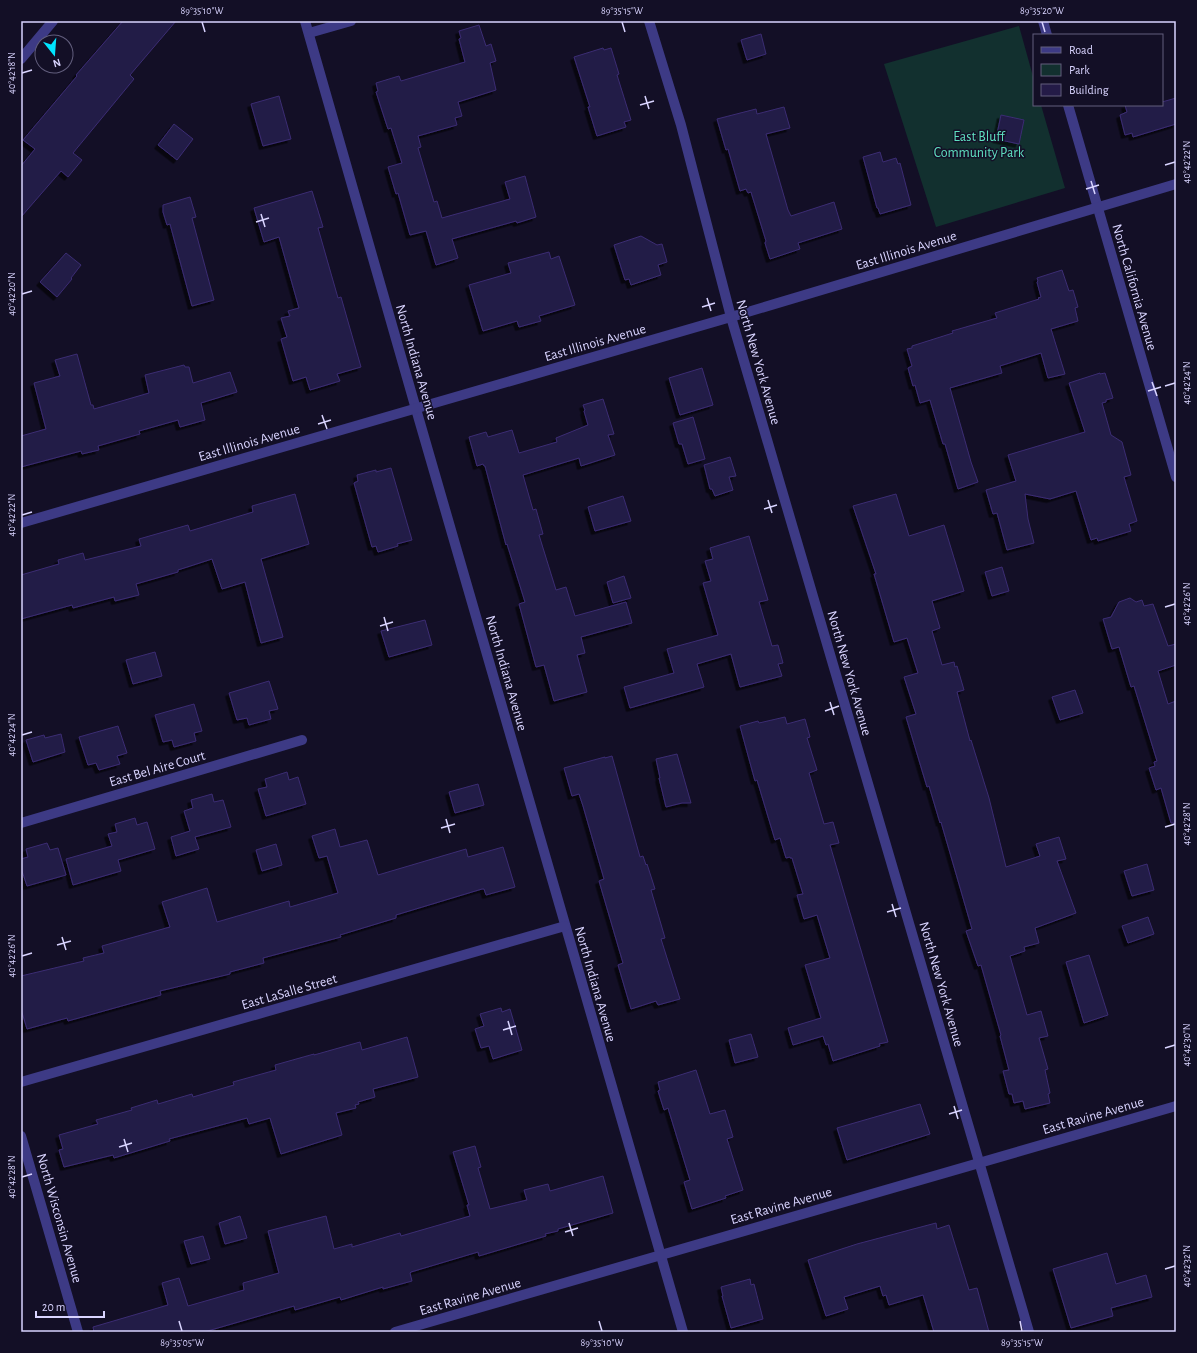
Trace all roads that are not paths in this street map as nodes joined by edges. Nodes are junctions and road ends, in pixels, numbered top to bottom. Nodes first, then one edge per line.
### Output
1 (53, 21) edge
2 (305, 21) edge
3 (351, 21) edge
4 (649, 21) edge
5 (1043, 21) edge
6 (309, 33) junction
7 (1047, 34) edge
8 (21, 59) edge
9 (1068, 106) edge
10 (1176, 184) edge
11 (1097, 208) junction
12 (731, 317) junction
13 (416, 409) junction
14 (1176, 477) edge
15 (21, 523) edge
16 (302, 740) dead end
17 (21, 823) edge
18 (565, 926) junction
19 (21, 1082) edge
20 (1176, 1106) edge
21 (21, 1136) edge
22 (980, 1162) junction
23 (660, 1255) junction
24 (78, 1332) edge
25 (395, 1332) edge
26 (683, 1332) edge
27 (1028, 1332) edge

1 - 8 street
2 - 6 street, North Indiana Avenue
3 - 6 street
4 - 12 street, North New York Avenue
5 - 7 street
6 - 13 street, North Indiana Avenue
9 - 11 street, North California Avenue
10 - 11 street, East Illinois Avenue
11 - 12 street, East Illinois Avenue
11 - 14 street, North California Avenue
12 - 13 street, East Illinois Avenue
12 - 22 street, North New York Avenue
13 - 15 street, East Illinois Avenue
13 - 18 street, North Indiana Avenue
16 - 17 street, East Bel Aire Court
18 - 19 street, East LaSalle Street
18 - 23 street, North Indiana Avenue
20 - 22 street, East Ravine Avenue
21 - 24 street, North Wisconsin Avenue
22 - 23 street, East Ravine Avenue
22 - 27 street, North New York Avenue
23 - 25 street, East Ravine Avenue
23 - 26 street, North Indiana Avenue

